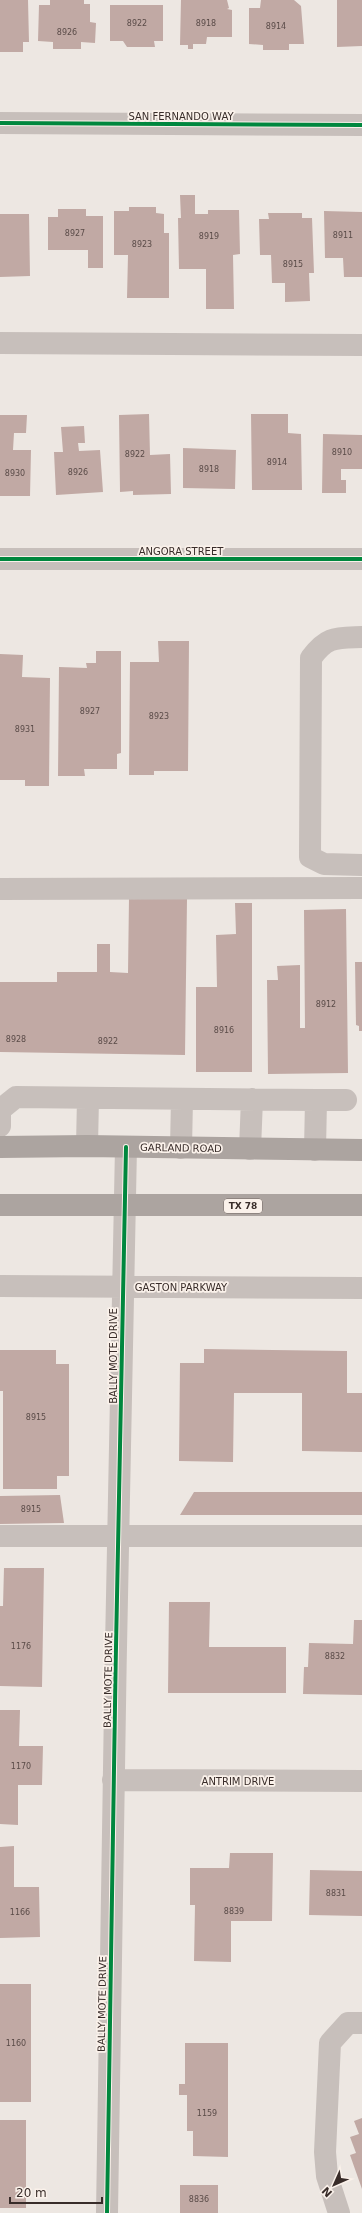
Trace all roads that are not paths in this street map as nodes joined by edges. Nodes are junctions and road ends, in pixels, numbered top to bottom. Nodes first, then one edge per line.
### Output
1 (0, 123) edge
2 (362, 124) edge
3 (0, 343) edge
4 (362, 345) edge
5 (0, 559) edge
6 (362, 560) edge
7 (362, 637) edge
8 (362, 865) edge
9 (362, 888) edge
10 (0, 890) edge
11 (88, 1098) junction
12 (182, 1099) junction
13 (252, 1099) junction
14 (316, 1100) junction
15 (346, 1100) dead end
16 (0, 1126) edge
17 (88, 1146) junction
18 (0, 1147) edge
19 (126, 1147) junction
20 (181, 1148) junction
21 (250, 1149) junction
22 (315, 1150) junction
23 (362, 1150) edge
24 (0, 1205) edge
25 (362, 1205) edge
26 (124, 1206) junction
27 (0, 1286) edge
28 (121, 1286) junction
29 (362, 1288) edge
30 (119, 1535) junction
31 (0, 1536) edge
32 (362, 1536) edge
33 (113, 1780) junction
34 (362, 1781) edge
35 (362, 2023) edge
36 (107, 2213) edge
37 (339, 2213) edge

1 - 2 street, SAN FERNANDO WAY
3 - 4 street
5 - 6 street, ANGORA STREET
7 - 8 street
9 - 10 street
11 - 12 street
11 - 16 street
11 - 17 street
12 - 13 street
12 - 20 street
13 - 14 street
13 - 21 street
14 - 15 street
14 - 22 street
17 - 18 main road, GARLAND ROAD
17 - 19 main road, GARLAND ROAD
19 - 20 main road, GARLAND ROAD
19 - 26 street, BALLY MOTE DRIVE
20 - 21 main road, GARLAND ROAD
21 - 22 main road, GARLAND ROAD
22 - 23 main road, GARLAND ROAD
24 - 26 main road, TX 78
25 - 26 main road, TX 78
26 - 28 street, BALLY MOTE DRIVE
27 - 28 street, GASTON PARKWAY
28 - 29 street, GASTON PARKWAY
28 - 30 street, BALLY MOTE DRIVE
30 - 31 street
30 - 32 street
30 - 33 street, BALLY MOTE DRIVE
33 - 34 street, ANTRIM DRIVE
33 - 36 street, BALLY MOTE DRIVE
35 - 37 street

